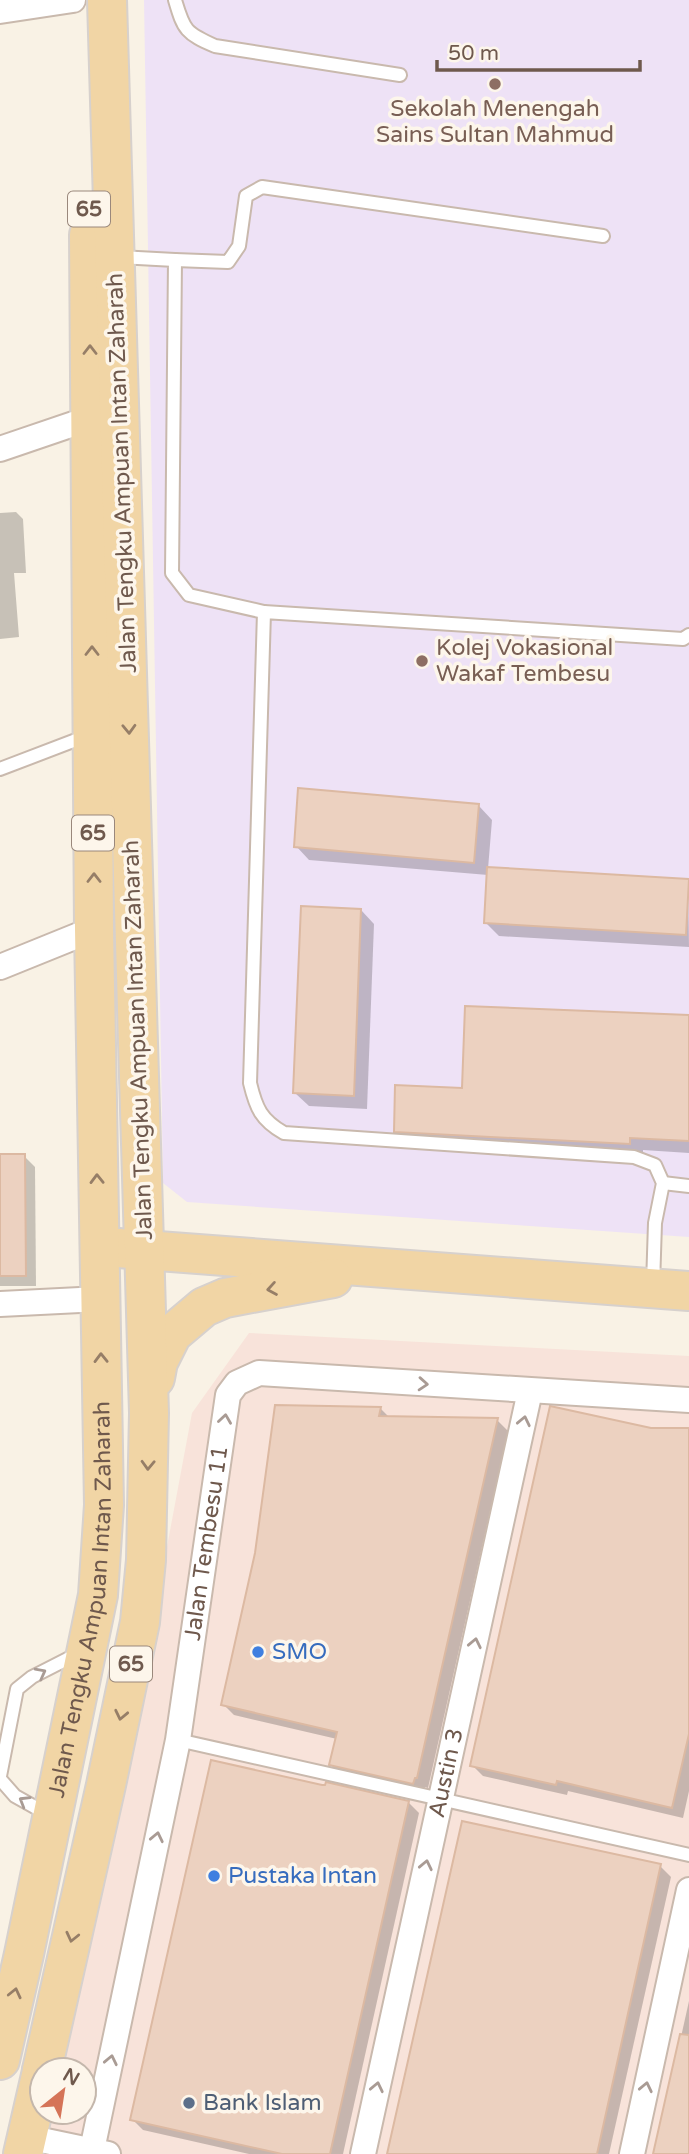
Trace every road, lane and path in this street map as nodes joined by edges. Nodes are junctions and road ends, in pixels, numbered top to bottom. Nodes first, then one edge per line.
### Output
1 (73, 0) edge
2 (87, 0) edge
3 (107, 0) edge
4 (175, 0) edge
5 (0, 11) edge
6 (400, 75) dead end
7 (603, 236) dead end
8 (116, 257) junction
9 (175, 260) junction
10 (106, 417) junction
11 (0, 449) edge
12 (264, 612) junction
13 (689, 635) edge
14 (93, 734) junction
15 (0, 769) edge
16 (94, 929) junction
17 (0, 967) edge
18 (142, 1158) junction
19 (663, 1183) junction
20 (689, 1186) edge
21 (98, 1247) junction
22 (144, 1250) junction
23 (228, 1257) junction
24 (387, 1269) junction
25 (671, 1290) edge
26 (100, 1299) junction
27 (0, 1304) edge
28 (530, 1391) junction
29 (689, 1400) edge
30 (149, 1413) junction
31 (87, 1649) junction
32 (178, 1740) junction
33 (0, 1777) edge
34 (440, 1799) junction
35 (52, 1817) junction
36 (689, 1855) edge
37 (689, 1890) edge
38 (12, 1952) edge
39 (45, 2056) edge
40 (0, 2060) edge
41 (29, 2126) edge
42 (25, 2145) edge
43 (97, 2153) edge
44 (363, 2154) edge
45 (632, 2154) edge

1 - 5 street
10 -> 2 main road, Jalan Tengku Ampuan Intan Zaharah / 65
3 - 8 main road, Jalan Tengku Ampuan Intan Zaharah / 65
4 - 6 lane
7 - 9 lane
8 - 9 lane
8 - 10 main road, Jalan Tengku Ampuan Intan Zaharah / 65
9 - 12 lane
10 - 11 street
14 -> 10 main road, Jalan Tengku Ampuan Intan Zaharah / 65
10 -> 18 main road, Jalan Tengku Ampuan Intan Zaharah / 65
12 - 13 lane
12 - 19 lane
14 - 15 lane
16 -> 14 main road, Jalan Tengku Ampuan Intan Zaharah / 65
16 - 17 street
21 -> 16 main road, Jalan Tengku Ampuan Intan Zaharah / 65
18 - 22 main road, Jalan Tengku Ampuan Intan Zaharah / 65
18 - 23 main road
19 - 20 lane
19 - 25 lane
21 - 22 main road
21 - 26 main road, Jalan Tengku Ampuan Intan Zaharah / 65
22 - 23 main road
22 - 30 main road, Jalan Tengku Ampuan Intan Zaharah / 65
23 - 24 main road
24 - 25 main road
24 -> 30 main road
26 - 27 street
31 -> 26 main road, Jalan Tengku Ampuan Intan Zaharah / 65
28 - 29 street, Jalan Tembesu 11
32 -> 28 street, Jalan Tembesu 11
34 -> 28 street, Austin 3
30 -> 39 main road, Jalan Tengku Ampuan Intan Zaharah / 65
33 -> 31 lane
31 - 35 main road, Jalan Tengku Ampuan Intan Zaharah / 65
32 - 34 lane
43 -> 32 street, Jalan Tembesu 11
35 -> 33 lane
34 - 36 lane
44 -> 34 street, Austin 3
35 - 38 main road, Jalan Tengku Ampuan Intan Zaharah / 65
45 -> 37 street
40 -> 38 main road, Jalan Tengku Ampuan Intan Zaharah / 65
41 - 42 main road, Jalan Tengku Ampuan Intan Zaharah / 65
42 - 43 street

